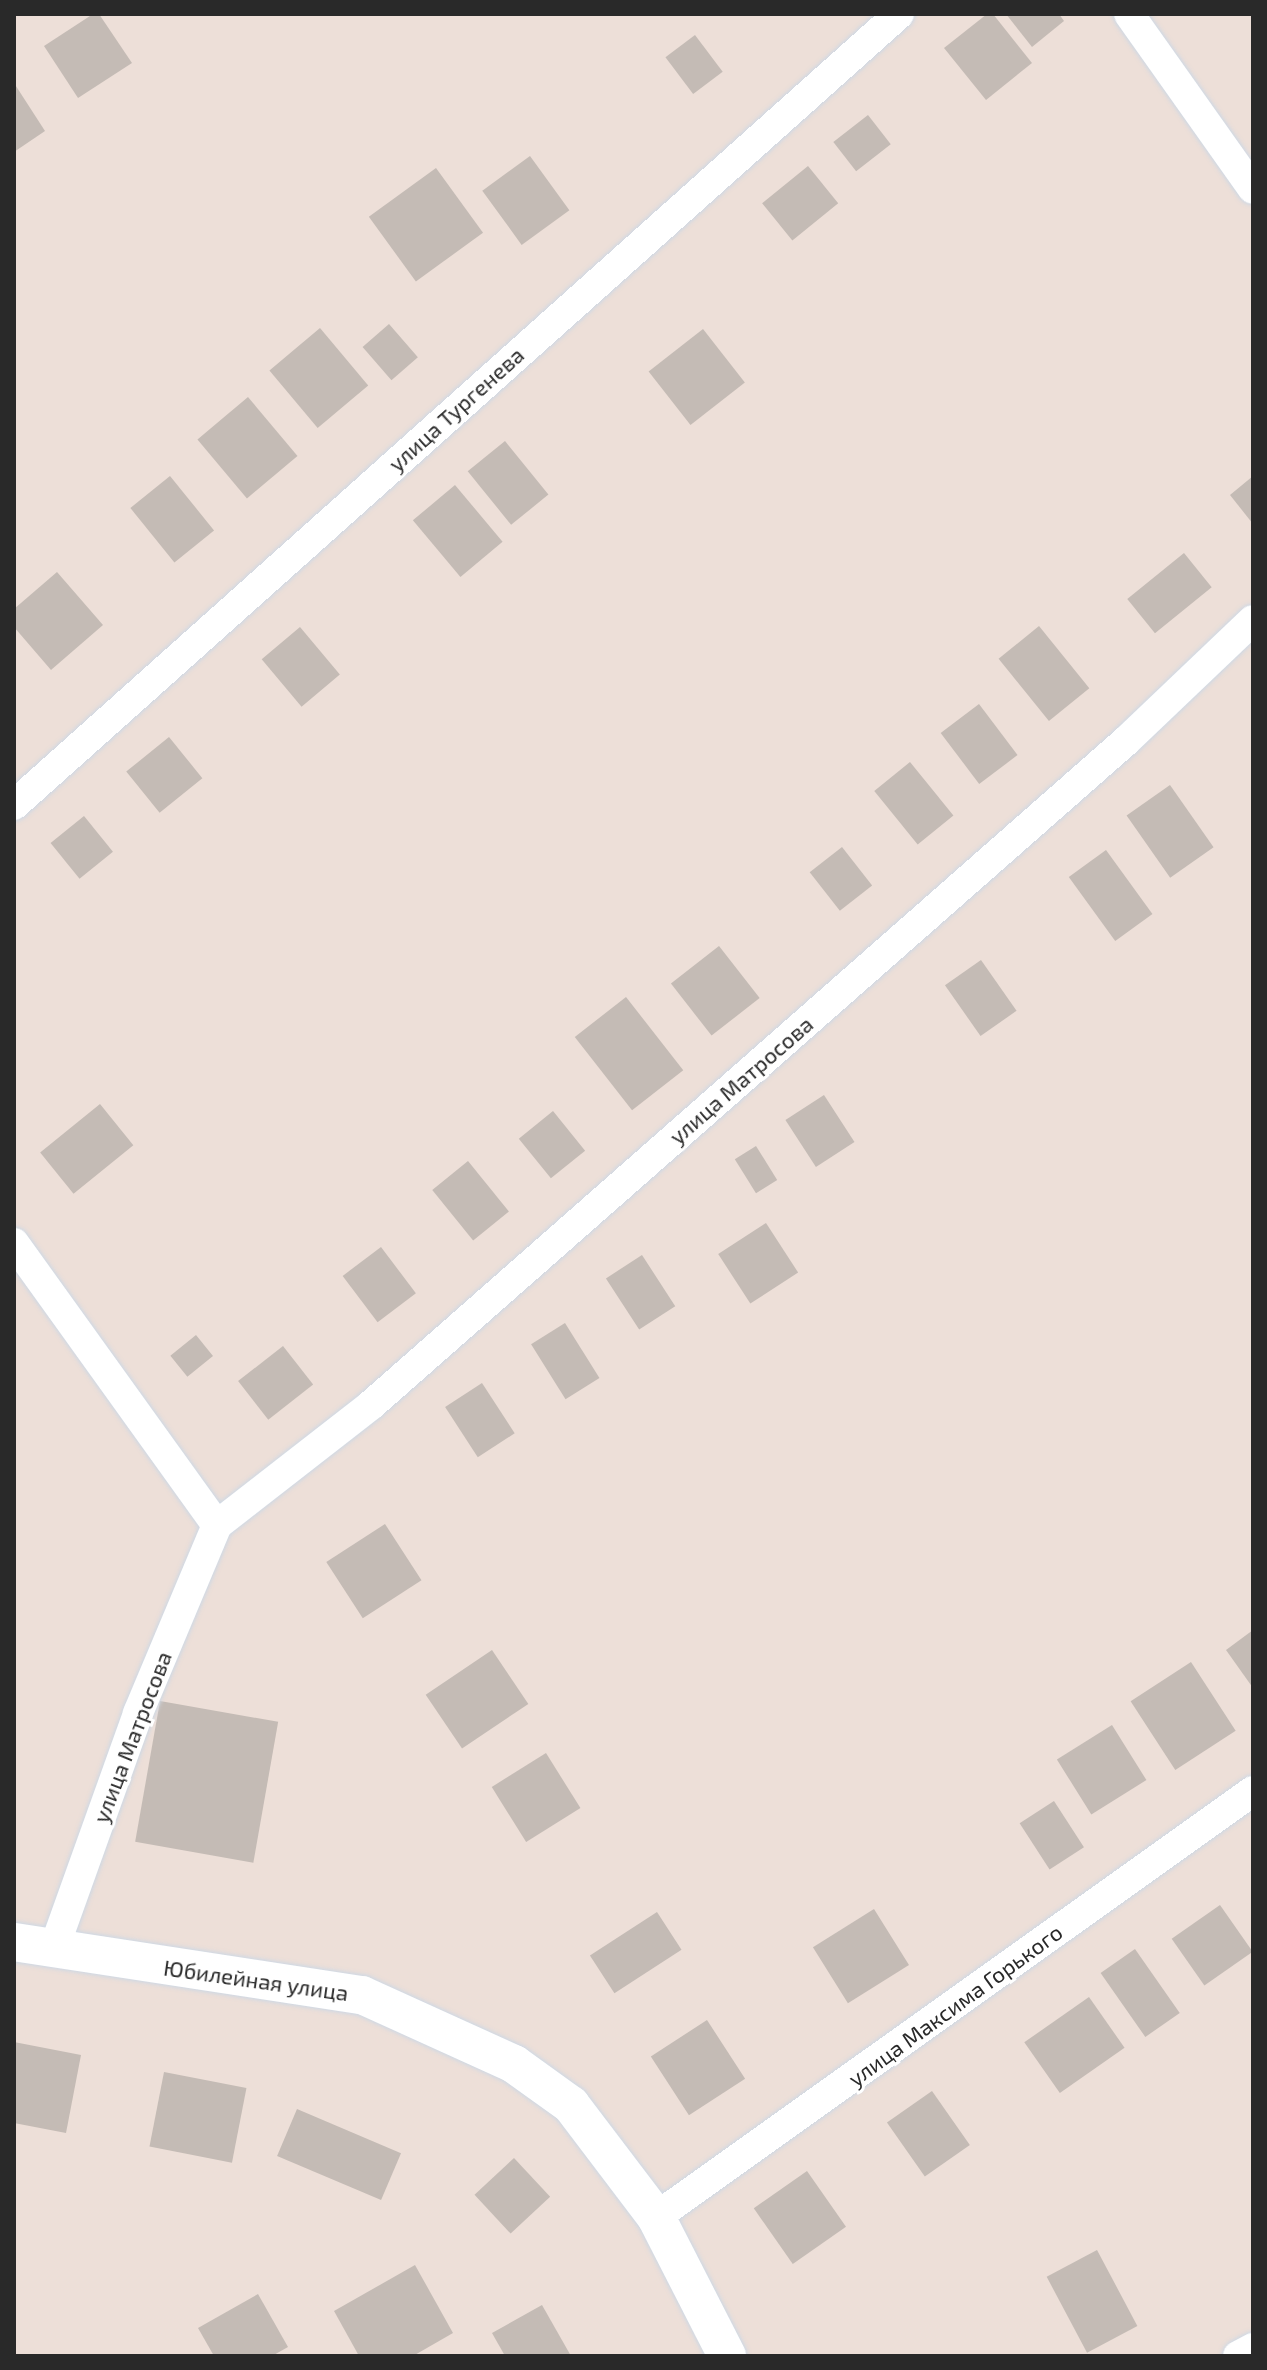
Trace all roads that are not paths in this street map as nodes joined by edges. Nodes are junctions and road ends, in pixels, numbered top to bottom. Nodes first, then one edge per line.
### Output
1 (899, 14) edge
2 (1129, 14) edge
3 (1253, 189) edge
4 (1253, 620) edge
5 (14, 805) edge
6 (14, 1243) edge
7 (217, 1525) junction
8 (1253, 1791) edge
9 (14, 1942) edge
10 (53, 1951) junction
11 (656, 2217) junction
12 (1253, 2348) edge
13 (727, 2356) edge
14 (1238, 2356) edge

1 - 5 street, улица Тургенева
2 - 3 street
4 - 7 street, улица Матросова
6 - 7 street
7 - 10 street, улица Матросова
8 - 11 street, улица Максима Горького
9 - 10 street, Юбилейная улица
10 - 11 street, Юбилейная улица
11 - 13 street, Юбилейная улица
12 - 14 street

